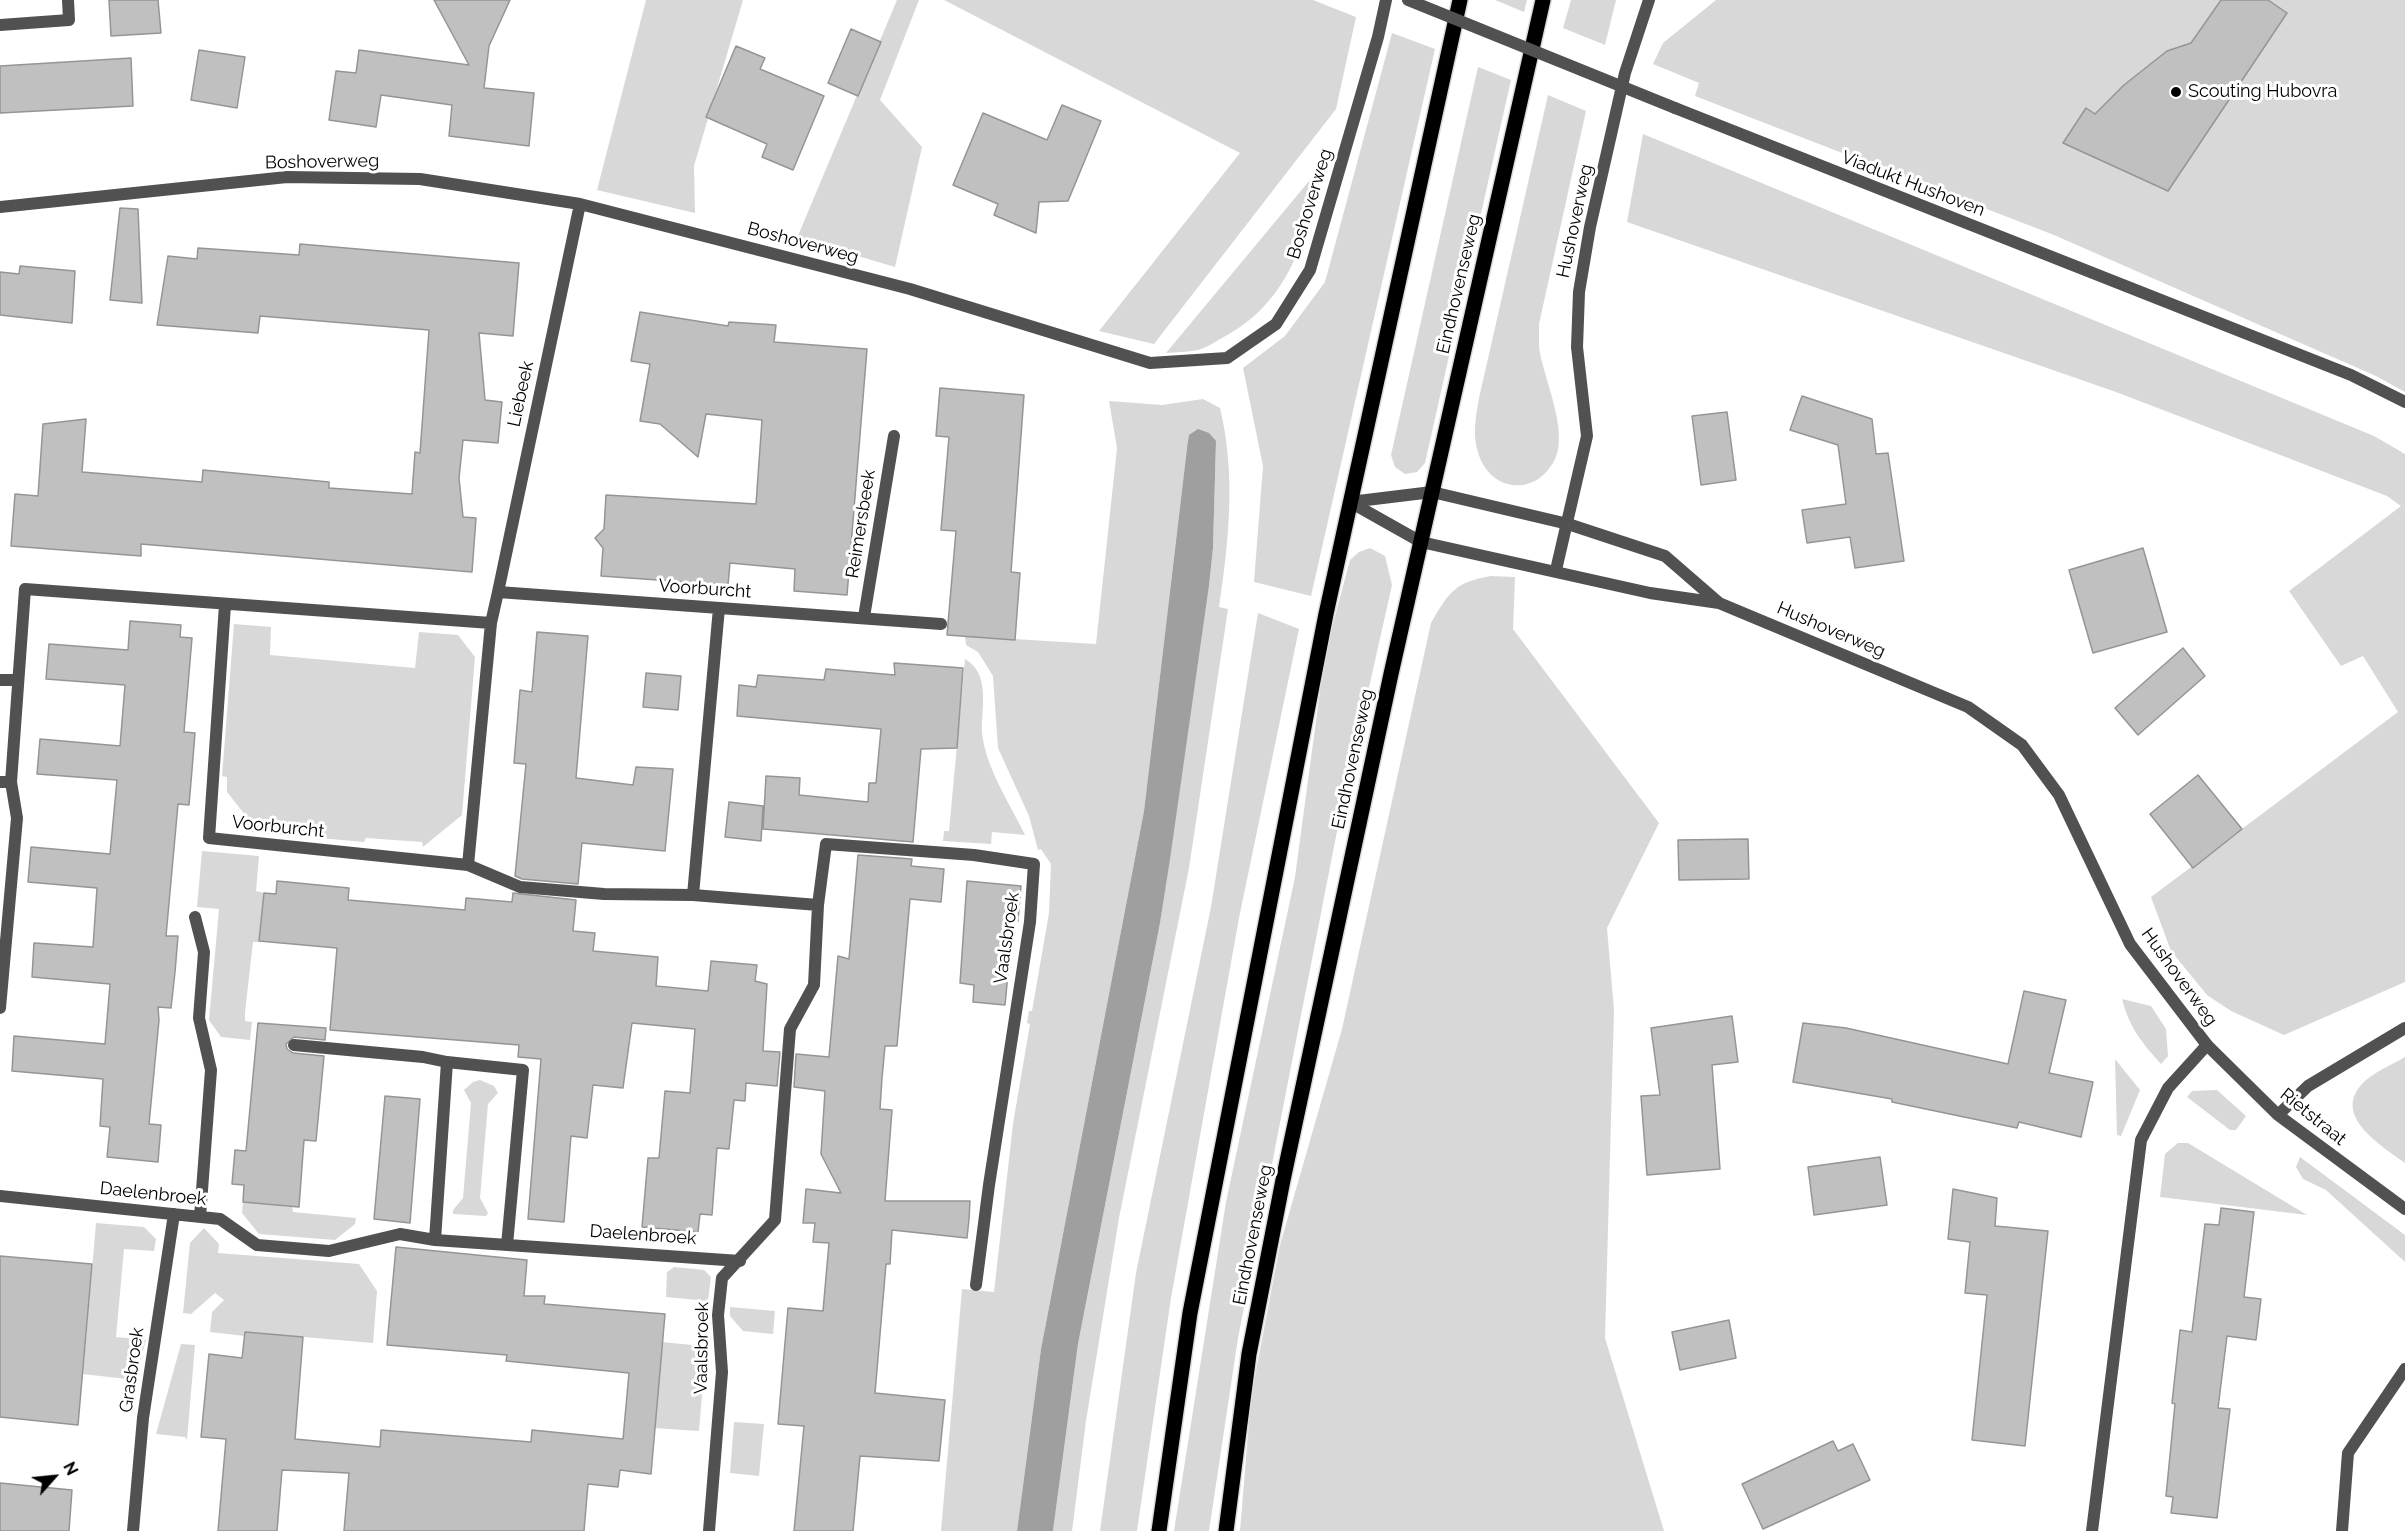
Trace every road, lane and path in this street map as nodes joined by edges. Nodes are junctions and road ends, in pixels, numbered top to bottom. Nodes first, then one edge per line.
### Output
1 (68, 0) edge
2 (1386, 0) edge
3 (1408, 0) edge
4 (1460, 0) edge
5 (1543, 0) edge
6 (1649, 0) edge
7 (0, 25) edge
8 (580, 204) junction
9 (0, 207) edge
10 (2405, 402) edge
11 (894, 436) dead end
12 (1432, 492) junction
13 (1350, 502) junction
14 (1568, 524) junction
15 (1421, 542) junction
16 (1556, 570) junction
17 (498, 592) junction
18 (1719, 603) junction
19 (225, 605) junction
20 (719, 608) junction
21 (864, 618) junction
22 (491, 623) junction
23 (941, 624) dead end
24 (0, 680) edge
25 (16, 680) junction
26 (5, 782) edge
27 (468, 865) junction
28 (693, 895) junction
29 (818, 905) junction
30 (195, 917) dead end
31 (0, 1008) edge
32 (2405, 1028) edge
33 (294, 1045) dead end
34 (2207, 1045) junction
35 (447, 1062) junction
36 (2278, 1115) junction
37 (0, 1196) edge
38 (2405, 1209) edge
39 (174, 1214) junction
40 (200, 1217) junction
41 (435, 1240) junction
42 (507, 1245) junction
43 (740, 1260) junction
44 (976, 1285) dead end
45 (2405, 1369) edge
46 (133, 1531) edge
47 (708, 1531) edge
48 (1159, 1531) edge
49 (1226, 1531) edge
50 (2092, 1531) edge
51 (2342, 1531) edge

1 - 7 street
2 - 8 street, Boshoverweg
3 - 10 street, Viadukt Hushoven, bridge
4 - 13 main road
5 - 12 main road, Eindhovenseweg
6 - 14 street, Hushoverweg
8 - 9 street, Boshoverweg
8 - 17 street, Liebeek
11 - 21 street, Reimersbeek
12 - 13 street, Hushoverweg
12 - 14 street, Hushoverweg
12 - 15 main road, Eindhovenseweg
13 - 15 street, Hushoverweg
13 - 48 main road
14 - 16 street, Hushoverweg
14 - 18 street, Hushoverweg
15 - 16 street, Hushoverweg
15 - 49 main road, Eindhovenseweg
16 - 18 street, Hushoverweg
17 - 20 street, Voorburcht
17 - 22 street
18 - 34 street, Hushoverweg
19 - 22 street
19 - 25 street
19 - 27 street, Voorburcht
20 - 21 street, Voorburcht
20 - 28 street
21 - 23 street, Voorburcht
22 - 27 street
24 - 25 street
25 - 26 street
26 - 31 street
27 - 28 street, Voorburcht
28 - 29 street
29 - 43 street, Vaalsbroek
29 - 44 street, Vaalsbroek
30 - 40 street
32 - 36 street
33 - 35 street
34 - 36 street, Rietstraat
34 - 50 street, Hushoverweg
35 - 41 street
35 - 42 street
36 - 38 street, Rietstraat
37 - 39 street, Daelenbroek
39 - 40 street, Daelenbroek
39 - 46 street, Grasbroek
40 - 41 street, Daelenbroek
41 - 42 street, Daelenbroek
42 - 43 street, Daelenbroek
43 - 47 street, Vaalsbroek
45 - 51 street

